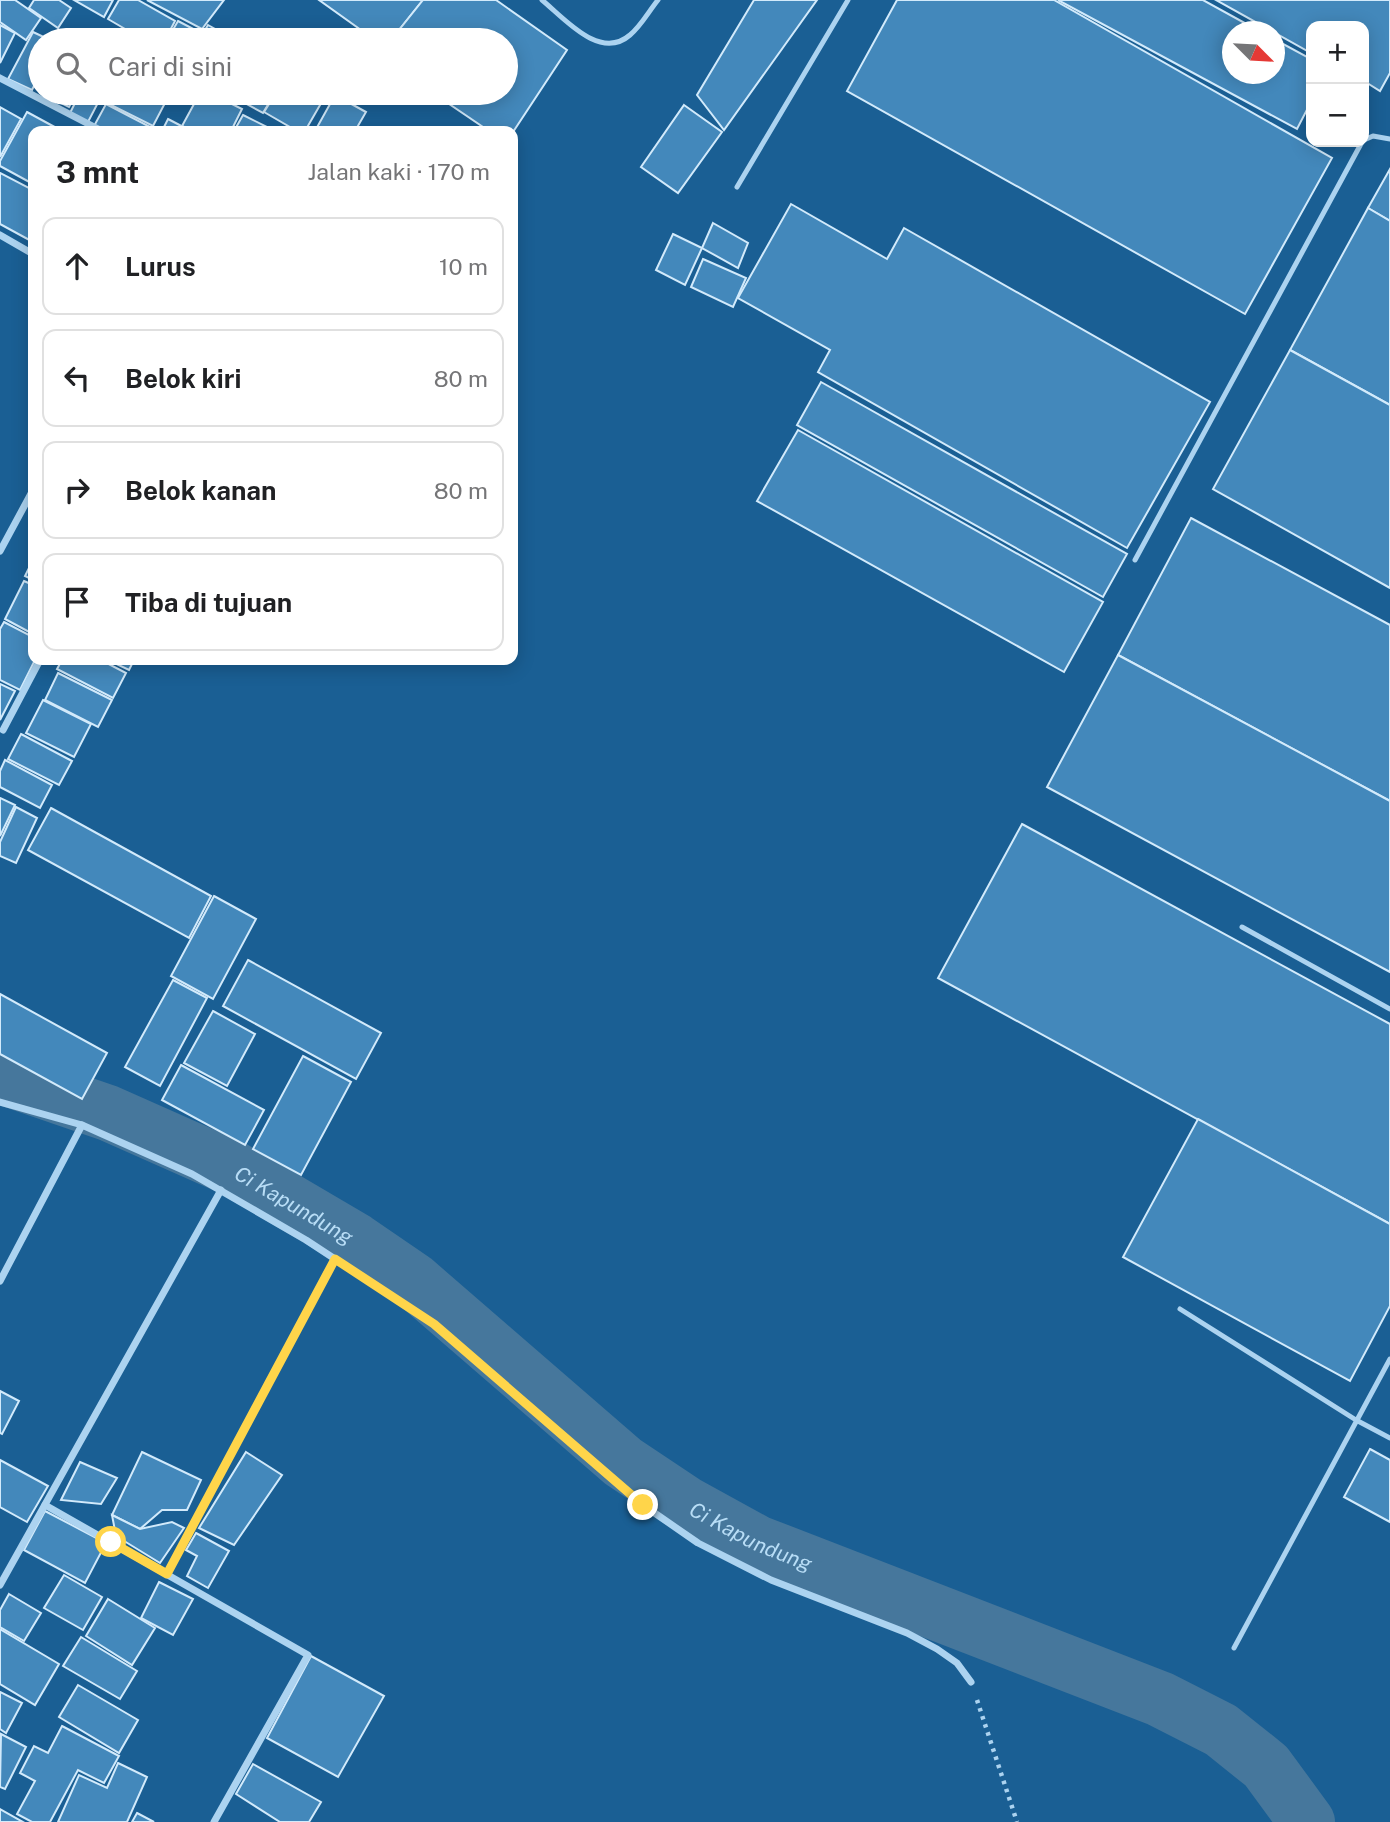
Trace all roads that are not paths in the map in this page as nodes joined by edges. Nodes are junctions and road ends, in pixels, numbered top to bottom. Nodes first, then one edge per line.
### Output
1 (542, 0) edge
2 (657, 0) edge
3 (848, 0) edge
4 (0, 78) edge
5 (28, 93) edge
6 (52, 105) edge
7 (92, 126) edge
8 (1369, 138) edge
9 (1390, 139) edge
10 (1360, 147) edge
11 (737, 187) dead end
12 (0, 235) edge
13 (28, 251) edge
14 (28, 498) edge
15 (0, 551) edge
16 (1135, 560) dead end
17 (37, 665) edge
18 (3, 730) dead end
19 (1242, 926) dead end
20 (1390, 1009) edge
21 (0, 1102) edge
22 (82, 1125) junction
23 (221, 1190) junction
24 (335, 1259) junction
25 (0, 1281) edge
26 (1180, 1309) dead end
27 (1390, 1359) edge
28 (1356, 1420) junction
29 (1390, 1438) edge
30 (45, 1505) junction
31 (167, 1574) junction
32 (0, 1585) edge
33 (1234, 1648) dead end
34 (971, 1682) road end
35 (214, 1822) edge

1 - 2 lane
3 - 11 lane
4 - 5 street
6 - 7 street
8 - 9 lane
10 - 16 lane
12 - 13 street
14 - 15 street
17 - 18 street
19 - 20 lane
21 - 22 street
22 - 23 street
22 - 25 street
23 - 24 street
23 - 30 street
24 - 31 street
24 - 34 street
26 - 28 lane
27 - 28 lane
28 - 29 lane
28 - 33 lane
30 - 31 street
30 - 32 street
31 - 35 street

